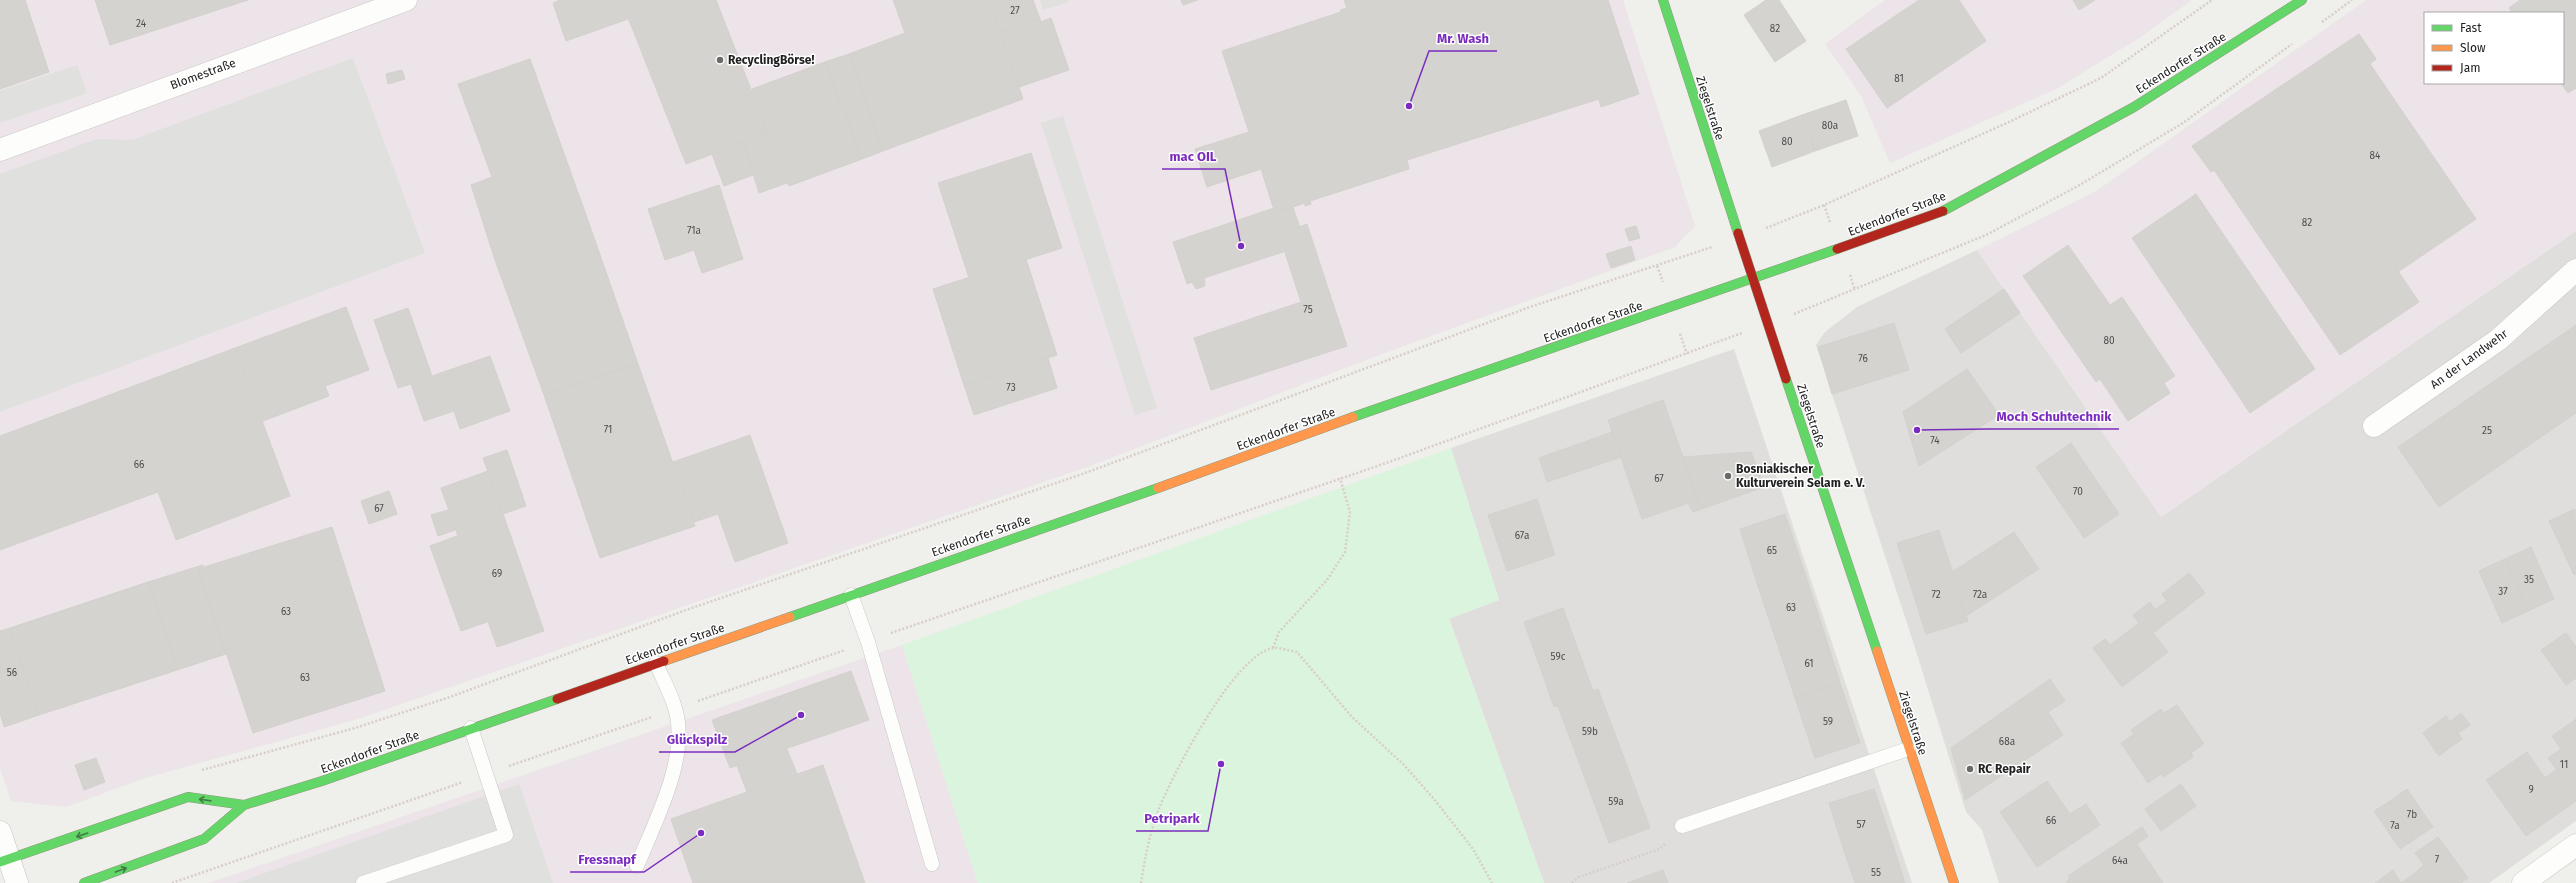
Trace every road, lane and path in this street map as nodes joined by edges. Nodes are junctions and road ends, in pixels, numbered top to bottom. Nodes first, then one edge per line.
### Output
1 (406, 0) edge
2 (1663, 0) edge
3 (2212, 0) edge
4 (2302, 0) edge
5 (2352, 0) edge
6 (2320, 23) dead end
7 (2296, 41) dead end
8 (0, 150) edge
9 (1740, 238) junction
10 (2576, 270) edge
11 (1753, 280) junction
12 (1768, 325) junction
13 (2374, 426) dead end
14 (1340, 478) junction
15 (850, 595) junction
16 (868, 642) junction
17 (1273, 648) junction
18 (656, 663) junction
19 (676, 709) junction
20 (471, 728) junction
21 (1908, 749) junction
22 (196, 771) dead end
23 (487, 774) junction
24 (244, 805) junction
25 (1682, 826) joint
26 (0, 832) edge
27 (2576, 845) edge
28 (5, 861) edge
29 (932, 864) dead end
30 (637, 866) dead end
31 (17, 883) edge
32 (84, 883) edge
33 (172, 883) edge
34 (363, 883) edge
35 (1141, 883) edge
36 (1492, 883) edge
37 (1572, 883) edge
38 (1954, 883) edge
39 (2523, 883) edge

1 - 8 street, Blomestraße
2 - 9 street, Ziegelstraße
3 - 9 path
4 - 11 street, Eckendorfer Straße
5 - 6 path
7 - 12 path
9 - 11 street, Ziegelstraße
9 - 22 path
10 - 13 street, An der Landwehr
11 - 12 street, Ziegelstraße
11 - 15 street, Eckendorfer Straße
12 - 14 path
12 - 21 street, Ziegelstraße
14 - 16 path
14 - 17 path
15 - 16 lane
15 - 18 street, Eckendorfer Straße
16 - 19 path
16 - 29 lane
17 - 35 path
17 - 36 path
18 - 19 lane
18 - 20 street, Eckendorfer Straße
19 - 23 path
19 - 30 lane
20 - 23 lane
20 - 24 street, Eckendorfer Straße
21 - 25 lane
21 - 38 street, Ziegelstraße
23 - 33 path
23 - 34 lane
24 -> 28 street, Eckendorfer Straße
32 -> 24 street, Eckendorfer Straße
25 - 37 path
26 - 28 street
27 - 39 street
28 - 31 street

